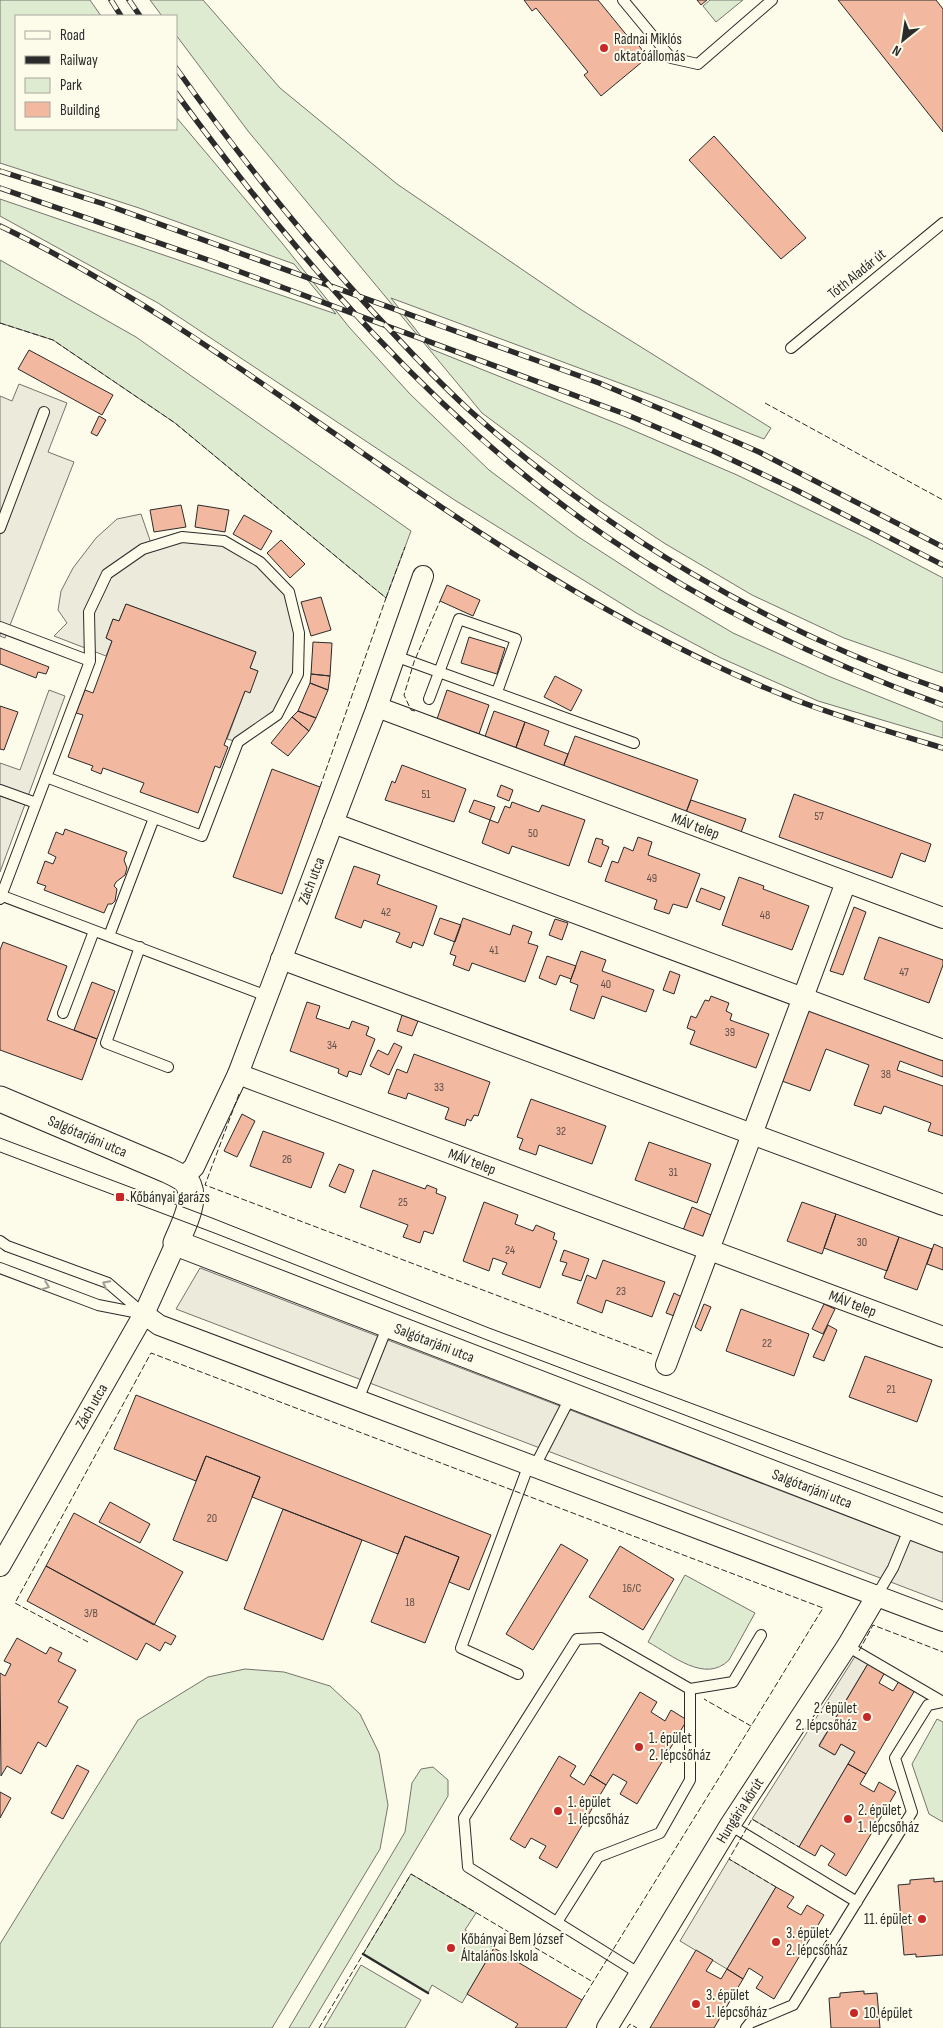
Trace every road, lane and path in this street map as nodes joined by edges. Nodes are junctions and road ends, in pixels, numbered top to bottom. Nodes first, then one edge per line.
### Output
1 (623, 0) edge
2 (772, 0) edge
3 (943, 223) edge
4 (791, 348) dead end
5 (44, 412) dead end
6 (0, 528) edge
7 (423, 576) dead end
8 (0, 627) edge
9 (395, 656) junction
10 (90, 661) junction
11 (440, 672) junction
12 (497, 692) junction
13 (429, 700) dead end
14 (377, 707) junction
15 (634, 743) dead end
16 (46, 777) junction
17 (0, 790) edge
18 (36, 803) junction
19 (154, 818) junction
20 (333, 823) junction
21 (846, 882) junction
22 (0, 896) edge
23 (943, 918) edge
24 (94, 931) junction
25 (109, 936) junction
26 (140, 948) junction
27 (282, 959) junction
28 (268, 996) junction
29 (802, 998) junction
30 (63, 1012) dead end
31 (943, 1050) edge
32 (168, 1067) dead end
33 (238, 1074) junction
34 (0, 1099) edge
35 (751, 1134) junction
36 (183, 1178) junction
37 (943, 1205) edge
38 (2, 1244) edge
39 (176, 1244) junction
40 (708, 1249) junction
41 (0, 1268) edge
42 (144, 1314) junction
43 (388, 1325) junction
44 (943, 1336) edge
45 (666, 1365) dead end
46 (571, 1396) junction
47 (358, 1400) junction
48 (532, 1465) junction
49 (910, 1527) junction
50 (943, 1539) edge
51 (0, 1566) edge
52 (877, 1595) junction
53 (943, 1621) edge
54 (761, 1636) dead end
55 (847, 1646) junction
56 (518, 1674) dead end
57 (690, 1689) junction
58 (943, 1702) edge
59 (730, 1825) junction
60 (857, 1902) junction
61 (557, 1922) junction
62 (640, 1974) junction
63 (607, 2028) edge
64 (746, 2028) edge

1 - 2 lane
3 - 4 lane, Tóth Aladár út
5 - 6 lane
7 - 9 street, Zách utca
8 - 10 lane
9 - 11 lane
9 - 14 street, Zách utca
10 - 16 lane
10 - 19 lane
11 - 12 lane
11 - 12 lane
11 - 13 lane
12 - 15 lane
14 - 20 street, Zách utca
14 - 21 street, MÁV telep
16 - 18 lane
16 - 19 lane
17 - 18 lane
18 - 22 lane
19 - 25 lane
20 - 27 street, Zách utca
20 - 29 street
21 - 23 street, MÁV telep
21 - 29 street
22 - 24 lane
24 - 25 lane
24 - 30 lane
25 - 26 lane
26 - 28 lane
26 - 32 lane
27 - 28 street, Zách utca
27 - 35 street
28 - 33 street, Zách utca
29 - 31 street
29 - 35 street
33 - 36 street, Zách utca
33 - 40 street, MÁV telep
34 - 36 street, Salgótarjáni utca
35 - 37 street
35 - 40 street
36 - 39 street
42 -> 38 lane
39 - 42 street, Zách utca
39 - 43 street, Salgótarjáni utca
40 - 44 street, MÁV telep
40 - 45 street
41 -> 42 lane
42 - 47 street
42 - 51 street, Zách utca
43 - 46 street, Salgótarjáni utca
43 - 47 lane
46 - 48 lane
46 - 49 street, Salgótarjáni utca
47 - 48 street
48 - 52 street
48 - 56 lane
49 - 50 street, Salgótarjáni utca
49 - 52 lane
52 - 53 street
52 - 55 street, Hungária körút
54 - 57 lane
55 - 58 lane
55 - 59 street, Hungária körút
57 - 61 lane
57 - 61 lane
58 - 60 lane
59 - 60 lane
59 - 62 street, Hungária körút
60 - 64 lane
61 - 62 lane
62 - 63 street, Hungária körút

